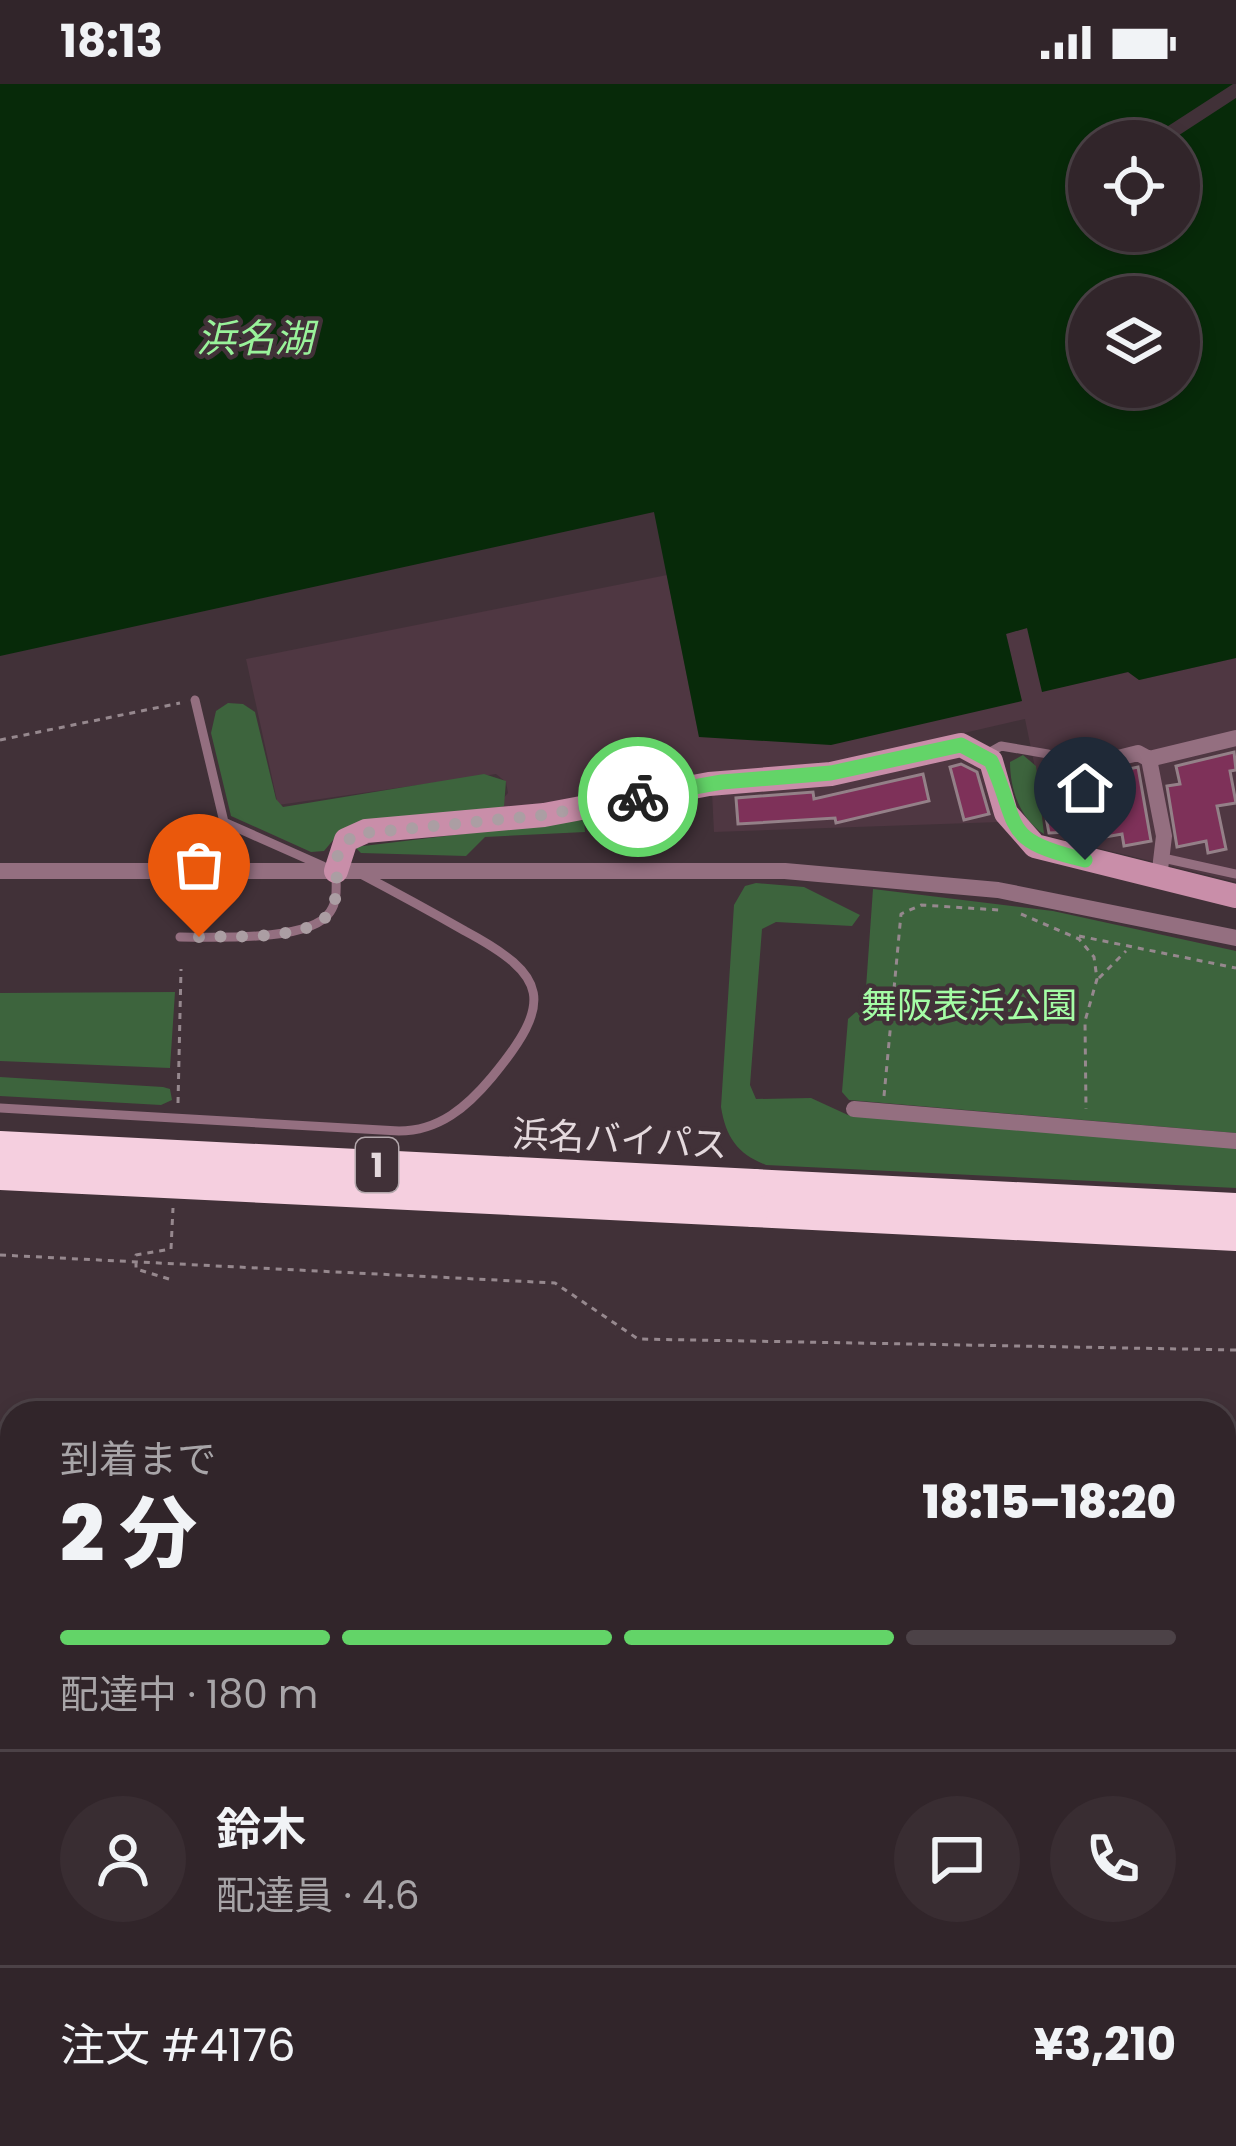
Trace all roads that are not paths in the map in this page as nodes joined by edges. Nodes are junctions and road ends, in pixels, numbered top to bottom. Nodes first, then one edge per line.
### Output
1 (195, 700) road end
2 (1236, 738) edge
3 (985, 755) junction
4 (1149, 760) junction
5 (1062, 772) joint
6 (1161, 868) junction
7 (0, 871) edge
8 (345, 871) junction
9 (1236, 874) edge
10 (1236, 896) edge
11 (180, 937) dead end
12 (1236, 938) edge
13 (0, 1108) edge
14 (854, 1109) dead end
15 (1236, 1141) edge
16 (0, 1146) edge
17 (0, 1174) edge
18 (754, 1198) junction
19 (1236, 1208) edge
20 (1236, 1236) edge

1 - 8 lane
2 - 4 street
3 - 5 lane
3 - 6 street
3 - 8 street
4 - 5 street
4 - 6 street
6 - 9 lane
6 - 10 street
7 - 8 street
8 - 11 lane
8 - 12 street
8 - 13 lane
14 - 15 street
16 - 18 highway, 浜名バイパス / 1, bridge
17 - 18 highway, 浜名バイパス / 1, bridge
18 - 19 highway, 浜名バイパス / 1
18 - 20 highway, 浜名バイパス / 1

